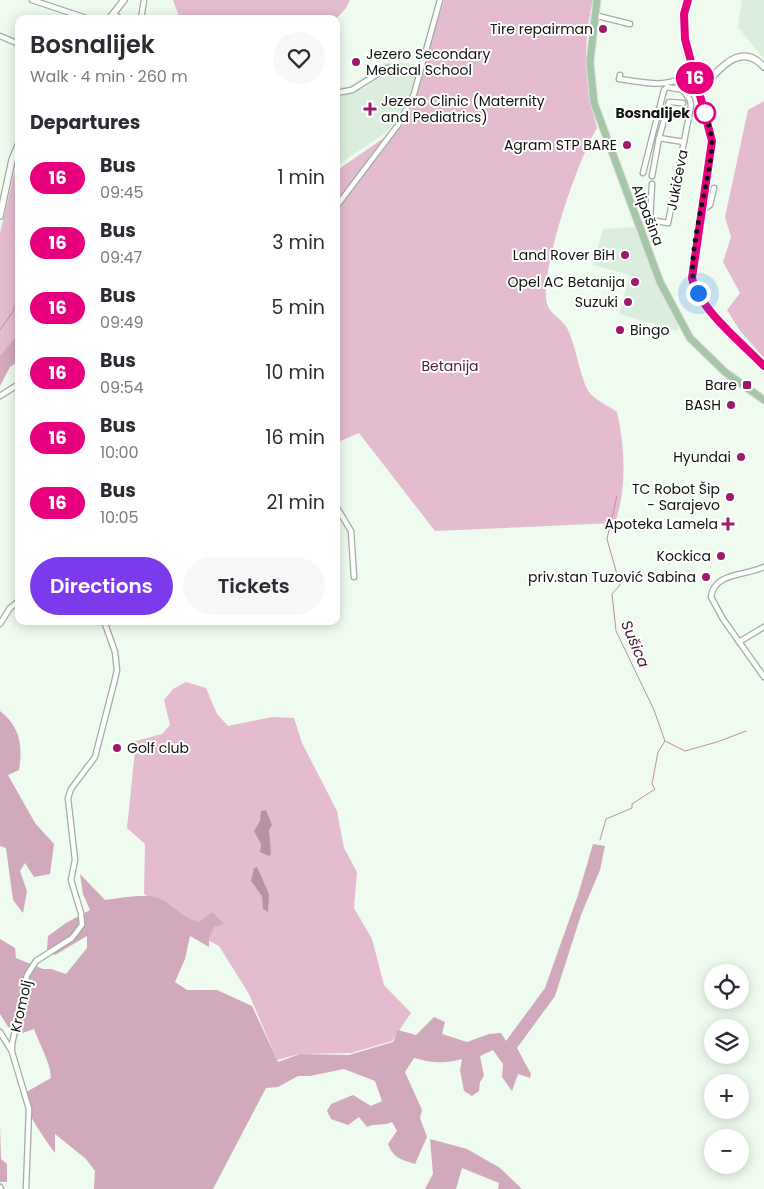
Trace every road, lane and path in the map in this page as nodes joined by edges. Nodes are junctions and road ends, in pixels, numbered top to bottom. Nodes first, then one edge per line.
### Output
1 (32, 0) edge
2 (124, 0) edge
3 (144, 0) edge
4 (440, 0) edge
5 (597, 0) edge
6 (688, 0) edge
7 (114, 14) edge
8 (77, 15) edge
9 (141, 15) edge
10 (594, 15) junction
11 (630, 24) dead end
12 (0, 36) edge
13 (15, 42) edge
14 (764, 67) edge
15 (420, 72) junction
16 (693, 73) junction
17 (620, 75) dead end
18 (696, 84) junction
19 (683, 90) junction
20 (340, 92) edge
21 (699, 92) junction
22 (683, 103) dead end
23 (659, 138) junction
24 (684, 142) junction
25 (15, 153) edge
26 (642, 173) dead end
27 (652, 176) dead end
28 (652, 184) dead end
29 (714, 188) dead end
30 (340, 202) edge
31 (701, 211) junction
32 (0, 216) edge
33 (764, 366) edge
34 (15, 387) edge
35 (0, 396) edge
36 (764, 400) edge
37 (340, 513) edge
38 (763, 569) edge
39 (354, 577) dead end
40 (15, 604) edge
41 (0, 624) edge
42 (105, 625) edge
43 (764, 627) edge
44 (740, 642) junction
45 (764, 677) edge
46 (0, 1032) edge
47 (12, 1052) junction
48 (26, 1189) edge

1 - 8 street
2 - 7 street
3 - 9 street
4 - 15 street
5 - 10 main road, Alipašina
6 - 16 street, Jukićeva
10 - 11 street
10 - 36 main road, Alipašina
12 - 13 street
14 - 21 street
15 - 20 street
15 - 30 street
16 - 17 street
16 - 18 street, Jukićeva
18 - 19 street
18 - 21 street, Jukićeva
19 - 24 street, Jukićeva
19 - 26 street
21 - 31 street, Jukićeva
22 - 23 street
23 - 24 street, Jukićeva
23 - 27 street, Jukićeva
24 - 28 street, Jukićeva
25 - 32 street
29 - 31 street
31 - 33 street, Jukićeva
34 - 35 street
37 - 39 street
38 - 44 street
40 - 41 street
42 - 47 street, Kromolj
43 - 44 street
44 - 45 street
46 - 47 street
47 - 48 street, Kromolj

